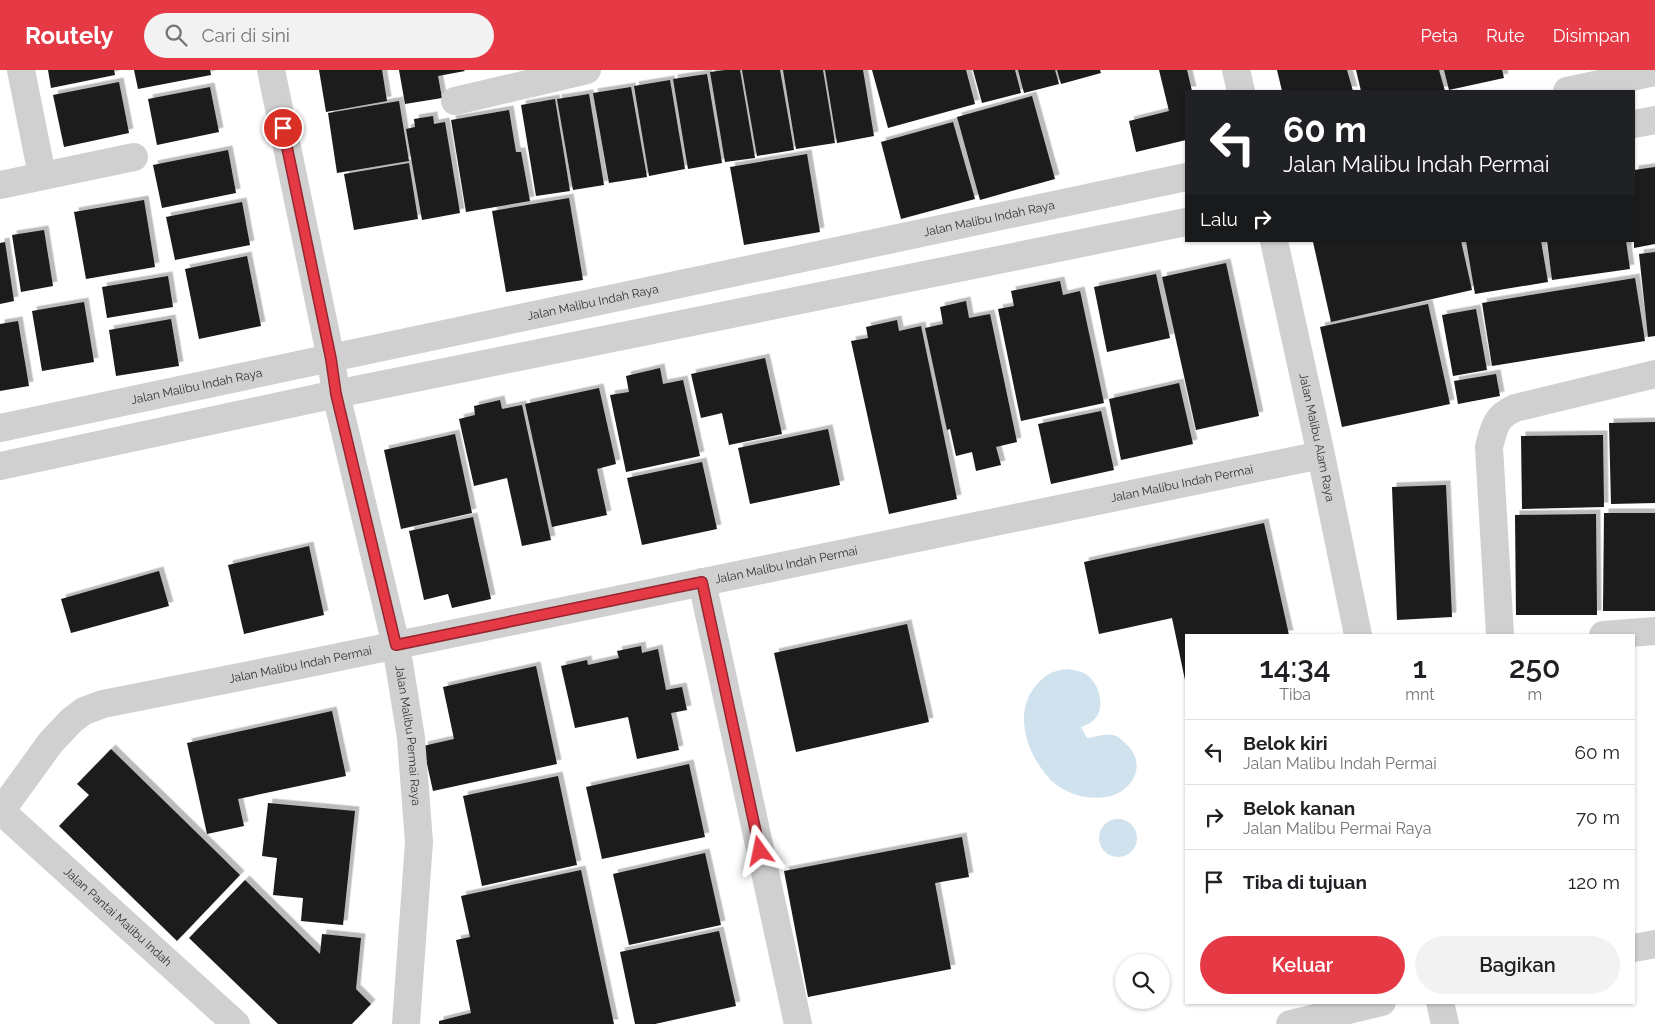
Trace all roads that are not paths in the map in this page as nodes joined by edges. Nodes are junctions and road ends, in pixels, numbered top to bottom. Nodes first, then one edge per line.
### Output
1 (21, 70) edge
2 (270, 70) edge
3 (587, 70) edge
4 (1236, 70) edge
5 (1655, 72) edge
6 (531, 76) edge
7 (1241, 90) edge
8 (1572, 90) edge
9 (455, 101) dead end
10 (1655, 120) edge
11 (1635, 124) edge
12 (134, 157) dead end
13 (42, 175) junction
14 (1185, 177) edge
15 (0, 185) edge
16 (1185, 222) edge
17 (1274, 242) edge
18 (749, 268) junction
19 (757, 309) junction
20 (331, 359) junction
21 (1655, 374) edge
22 (336, 394) junction
23 (43, 418) junction
24 (0, 428) edge
25 (52, 455) junction
26 (1322, 455) junction
27 (0, 466) edge
28 (702, 582) junction
29 (1655, 631) edge
30 (1358, 634) edge
31 (1500, 634) edge
32 (1616, 634) edge
33 (396, 645) junction
34 (0, 811) edge
35 (1655, 944) edge
36 (1635, 948) edge
37 (1374, 1004) edge
38 (1440, 1004) edge
39 (236, 1024) edge
40 (406, 1024) edge
41 (798, 1024) edge
42 (1290, 1024) edge
43 (1445, 1024) edge

1 - 13 street
2 - 20 street, Jalan Malibu Permai Raya
3 - 6 street
4 - 7 street
5 - 8 street
6 - 9 street
10 - 11 street
12 - 13 street
13 - 15 street
14 - 18 street, Jalan Malibu Indah Raya
16 - 19 street
17 - 26 street, Jalan Malibu Alam Raya
18 - 19 street
18 - 20 street, Jalan Malibu Indah Raya
19 - 22 street
20 - 22 street, Jalan Malibu Permai Raya
20 - 23 street, Jalan Malibu Indah Raya
21 - 31 street
22 - 25 street
22 - 33 street, Jalan Malibu Permai Raya
23 - 24 street, Jalan Malibu Indah Raya
23 - 25 street
25 - 27 street
26 - 28 street, Jalan Malibu Indah Permai
26 - 30 street, Jalan Malibu Alam Raya
28 - 33 street, Jalan Malibu Indah Permai
28 - 41 street
29 - 32 street
33 - 34 street, Jalan Malibu Indah Permai
33 - 40 street, Jalan Malibu Permai Raya
34 - 39 street, Jalan Pantai Malibu Indah
35 - 36 street
37 - 42 street
38 - 43 street

